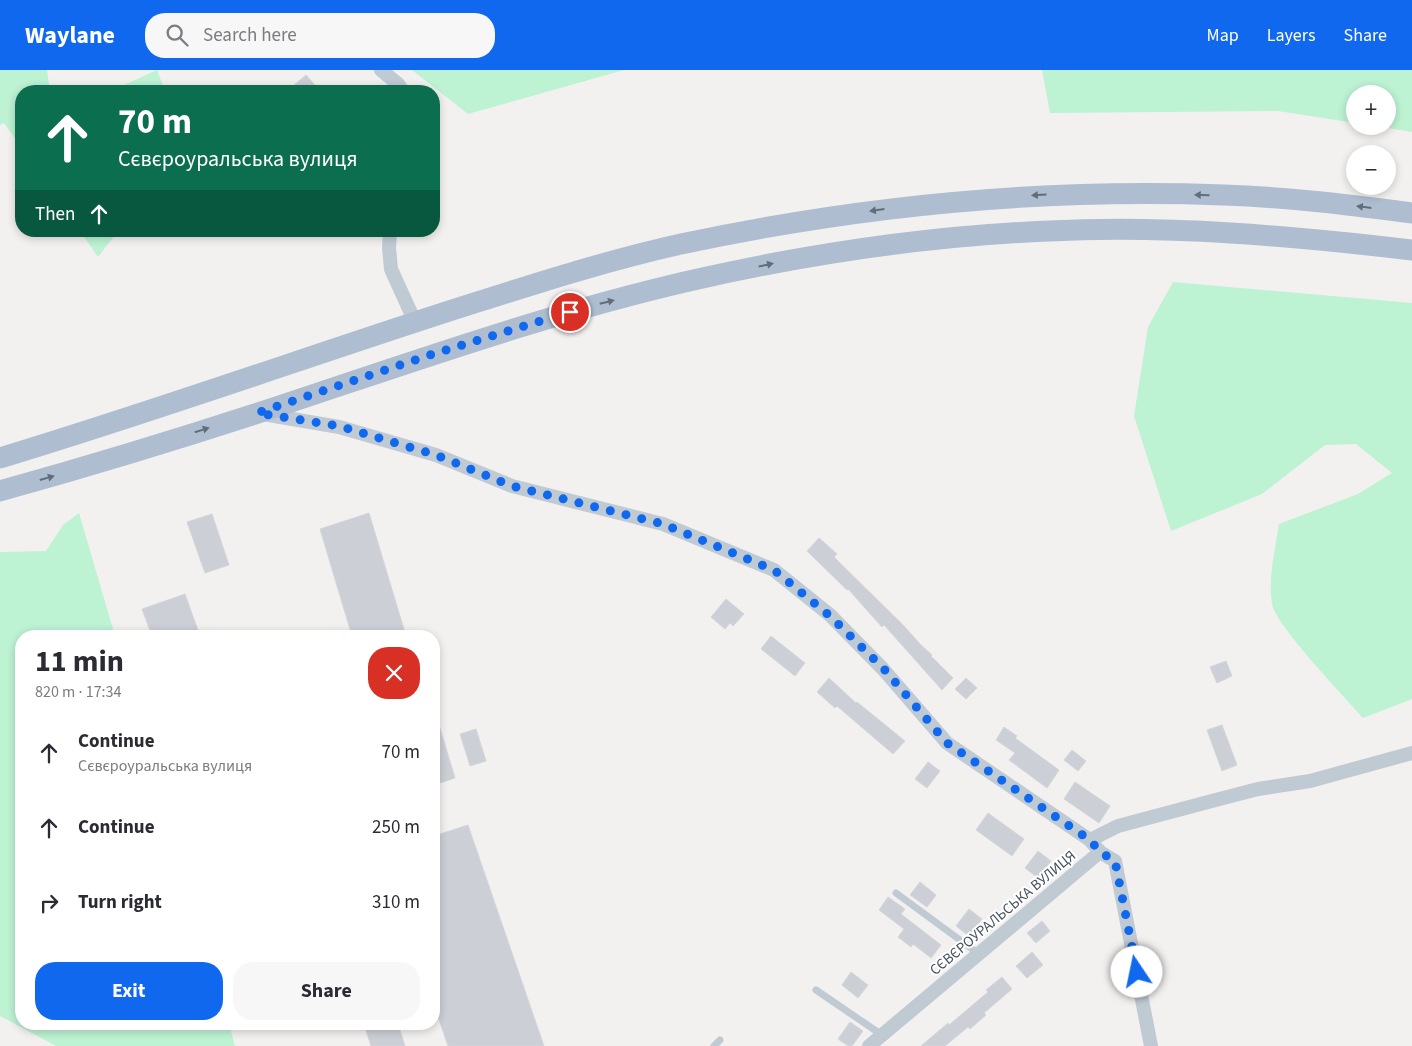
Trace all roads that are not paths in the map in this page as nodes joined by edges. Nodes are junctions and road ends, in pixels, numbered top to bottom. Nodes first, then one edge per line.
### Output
1 (381, 70) edge
2 (399, 85) edge
3 (1412, 213) edge
4 (390, 237) edge
5 (1412, 250) edge
6 (416, 322) junction
7 (257, 413) junction
8 (0, 458) edge
9 (0, 491) edge
10 (1412, 753) edge
11 (1090, 840) junction
12 (1100, 852) junction
13 (896, 893) dead end
14 (978, 954) junction
15 (816, 990) dead end
16 (882, 1035) junction
17 (720, 1040) dead end
18 (714, 1046) edge
19 (869, 1046) edge
20 (1152, 1046) edge

1 - 2 street
3 -> 6 main road
4 - 6 street
7 -> 5 main road
6 - 8 main road
9 -> 7 main road
7 - 11 street, СЄВЄРОУРАЛЬСЬКА ВУЛИЦЯ
10 - 11 street
11 - 12 street, СЄВЄРОУРАЛЬСЬКА ВУЛИЦЯ
12 - 14 street, СЄВЄРОУРАЛЬСЬКА ВУЛИЦЯ
12 - 20 street
13 - 14 lane
14 - 16 street, СЄВЄРОУРАЛЬСЬКА ВУЛИЦЯ
15 - 16 lane
16 - 19 street, СЄВЄРОУРАЛЬСЬКА ВУЛИЦЯ
17 - 18 lane

